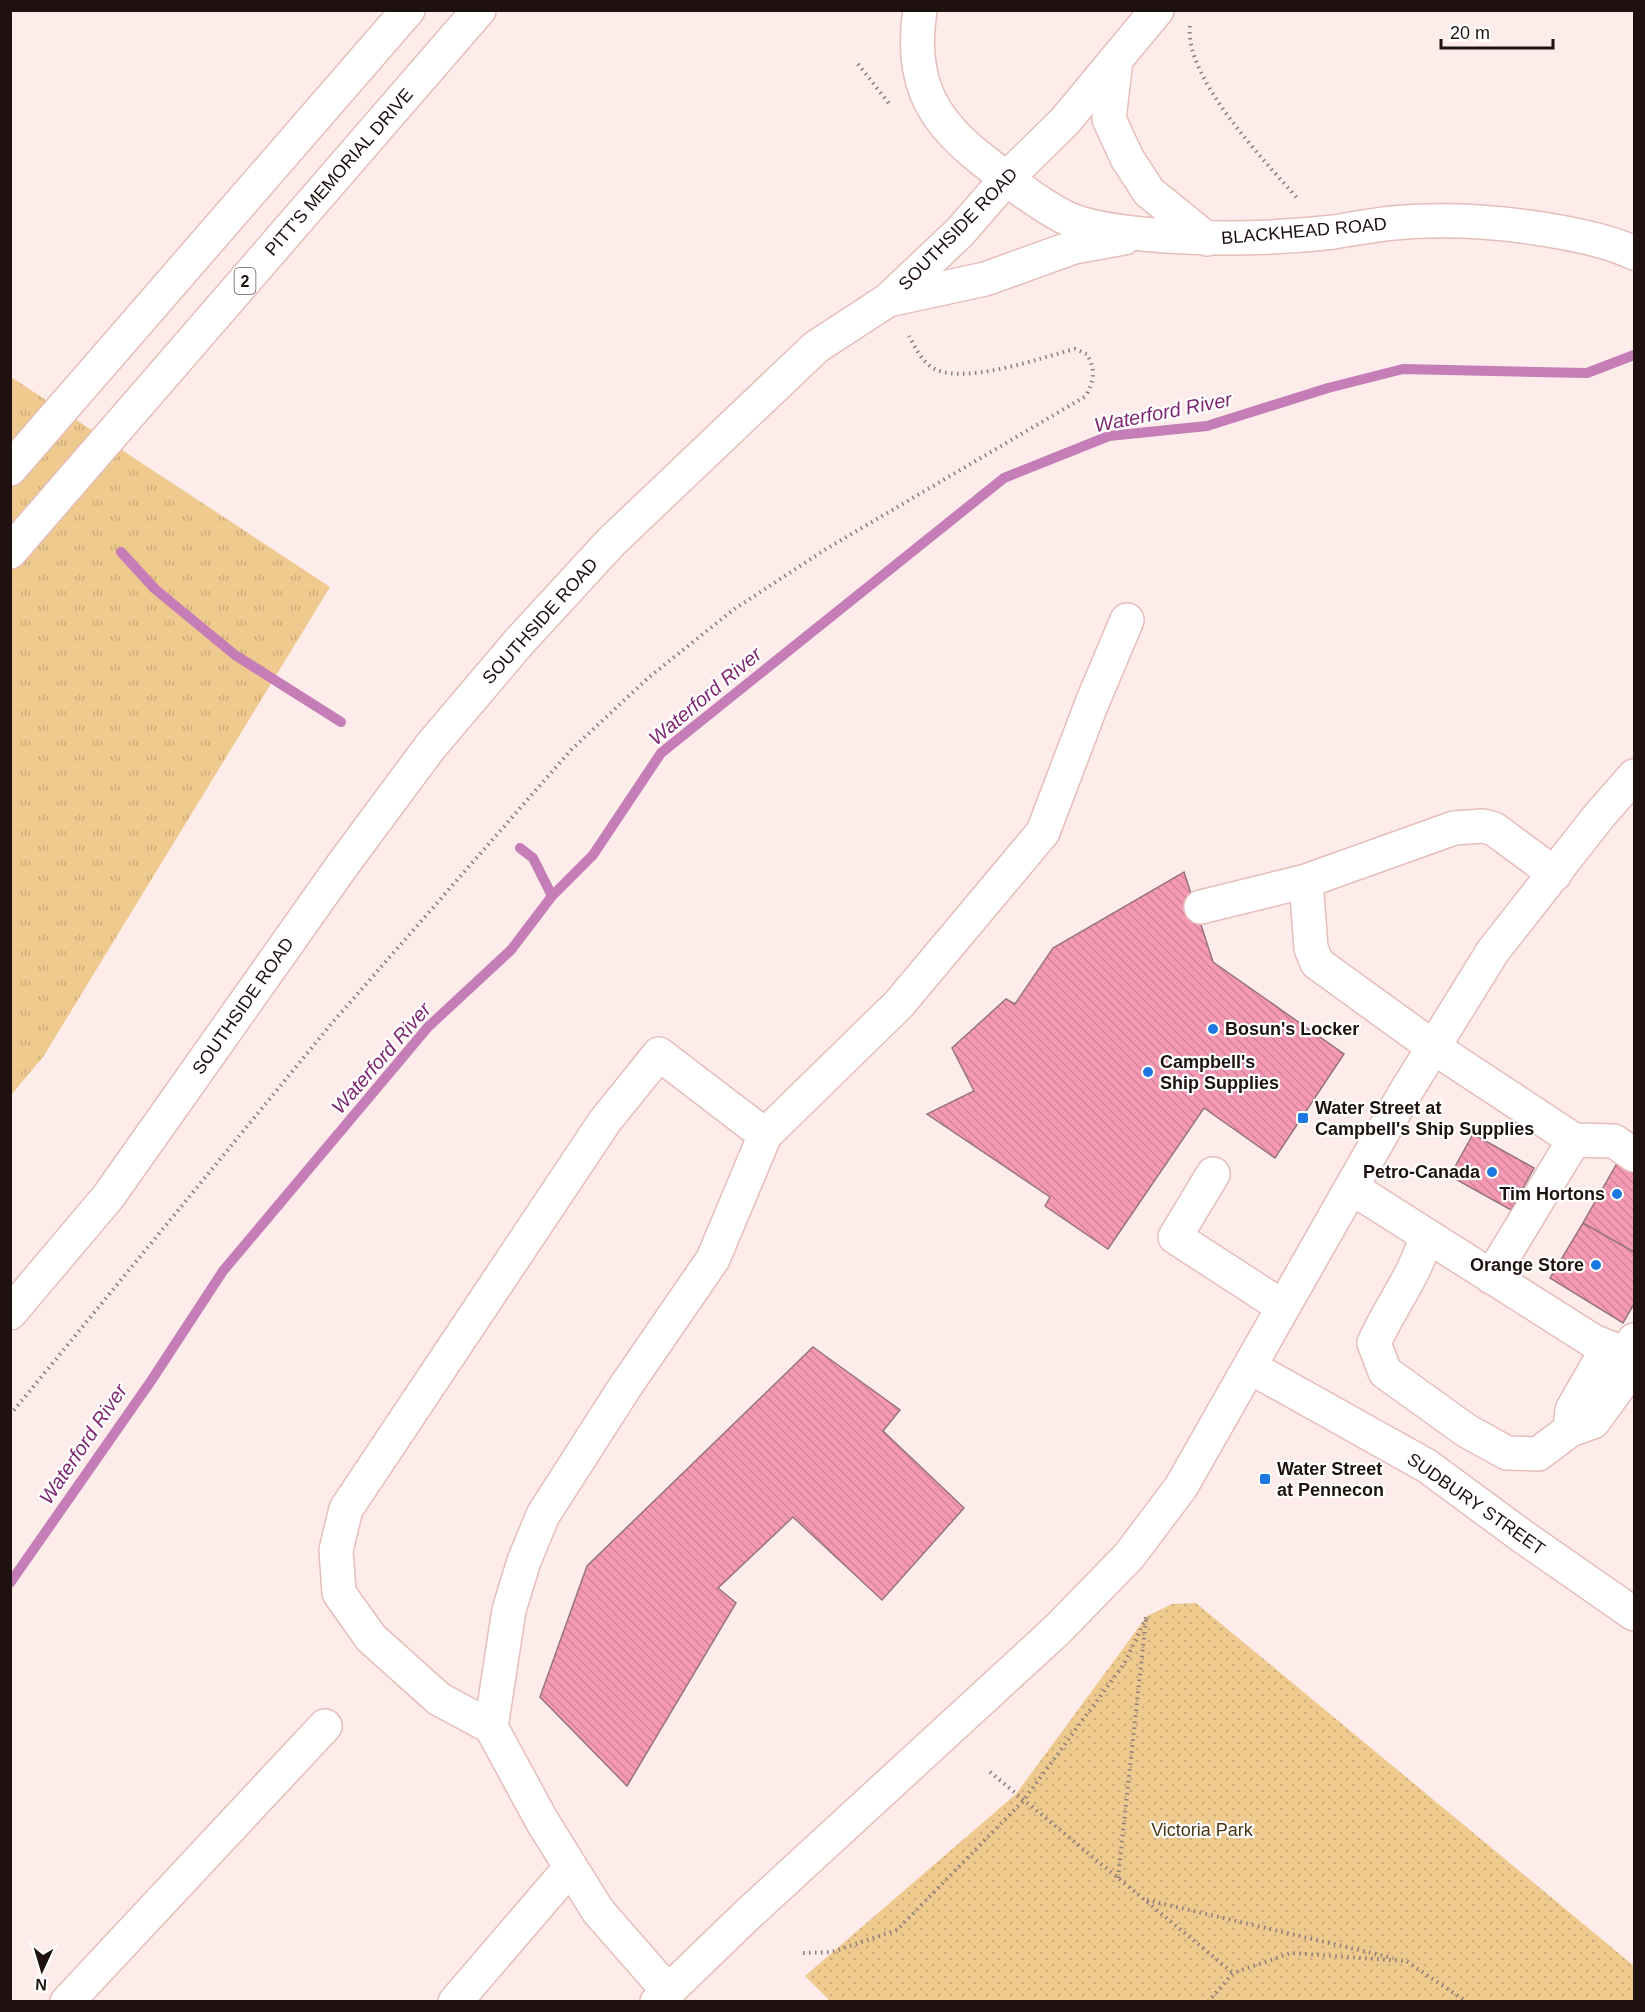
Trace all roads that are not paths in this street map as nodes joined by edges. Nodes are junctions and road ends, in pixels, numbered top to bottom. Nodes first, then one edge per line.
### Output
1 (408, 10) edge
2 (479, 10) edge
3 (920, 10) edge
4 (1157, 10) edge
5 (1116, 60) junction
6 (1006, 179) junction
7 (1147, 235) junction
8 (1206, 239) junction
9 (1630, 251) edge
10 (888, 300) junction
11 (10, 469) edge
12 (10, 552) edge
13 (1127, 620) dead end
14 (1635, 776) edge
15 (1555, 874) junction
16 (1306, 881) junction
17 (1201, 907) dead end
18 (1433, 1047) junction
19 (765, 1136) junction
20 (1574, 1140) junction
21 (1635, 1155) edge
22 (1213, 1174) dead end
23 (1352, 1188) junction
24 (1426, 1235) junction
25 (1491, 1277) junction
26 (1283, 1307) junction
27 (10, 1313) edge
28 (1630, 1347) edge
29 (1250, 1367) junction
30 (1635, 1614) edge
31 (325, 1726) dead end
32 (490, 1727) junction
33 (570, 1868) junction
34 (663, 1996) edge
35 (67, 2001) edge
36 (455, 2001) edge

1 - 11 main road
2 - 12 main road, PITT'S MEMORIAL DRIVE / 2
3 - 6 main road, BLACKHEAD ROAD
4 - 5 main road, SOUTHSIDE ROAD
5 - 6 main road, SOUTHSIDE ROAD
5 - 8 main road
6 - 7 main road, BLACKHEAD ROAD
6 - 10 main road, SOUTHSIDE ROAD
7 - 8 main road, BLACKHEAD ROAD
7 - 10 main road
8 - 9 main road, BLACKHEAD ROAD
10 - 27 main road, SOUTHSIDE ROAD
13 - 19 main road
14 - 15 main road
15 - 16 main road
15 - 18 main road
16 - 17 main road
16 - 18 main road
18 - 20 main road
18 - 23 main road
19 - 32 main road
19 - 32 main road
20 - 21 main road
20 - 25 main road
22 - 26 main road
23 - 24 main road
23 - 26 main road
24 - 25 main road
24 - 28 main road
25 - 28 main road
26 - 29 main road
29 - 30 main road, SUDBURY STREET
29 - 34 main road
31 - 35 main road
32 - 33 main road
33 - 34 main road
33 - 36 main road

